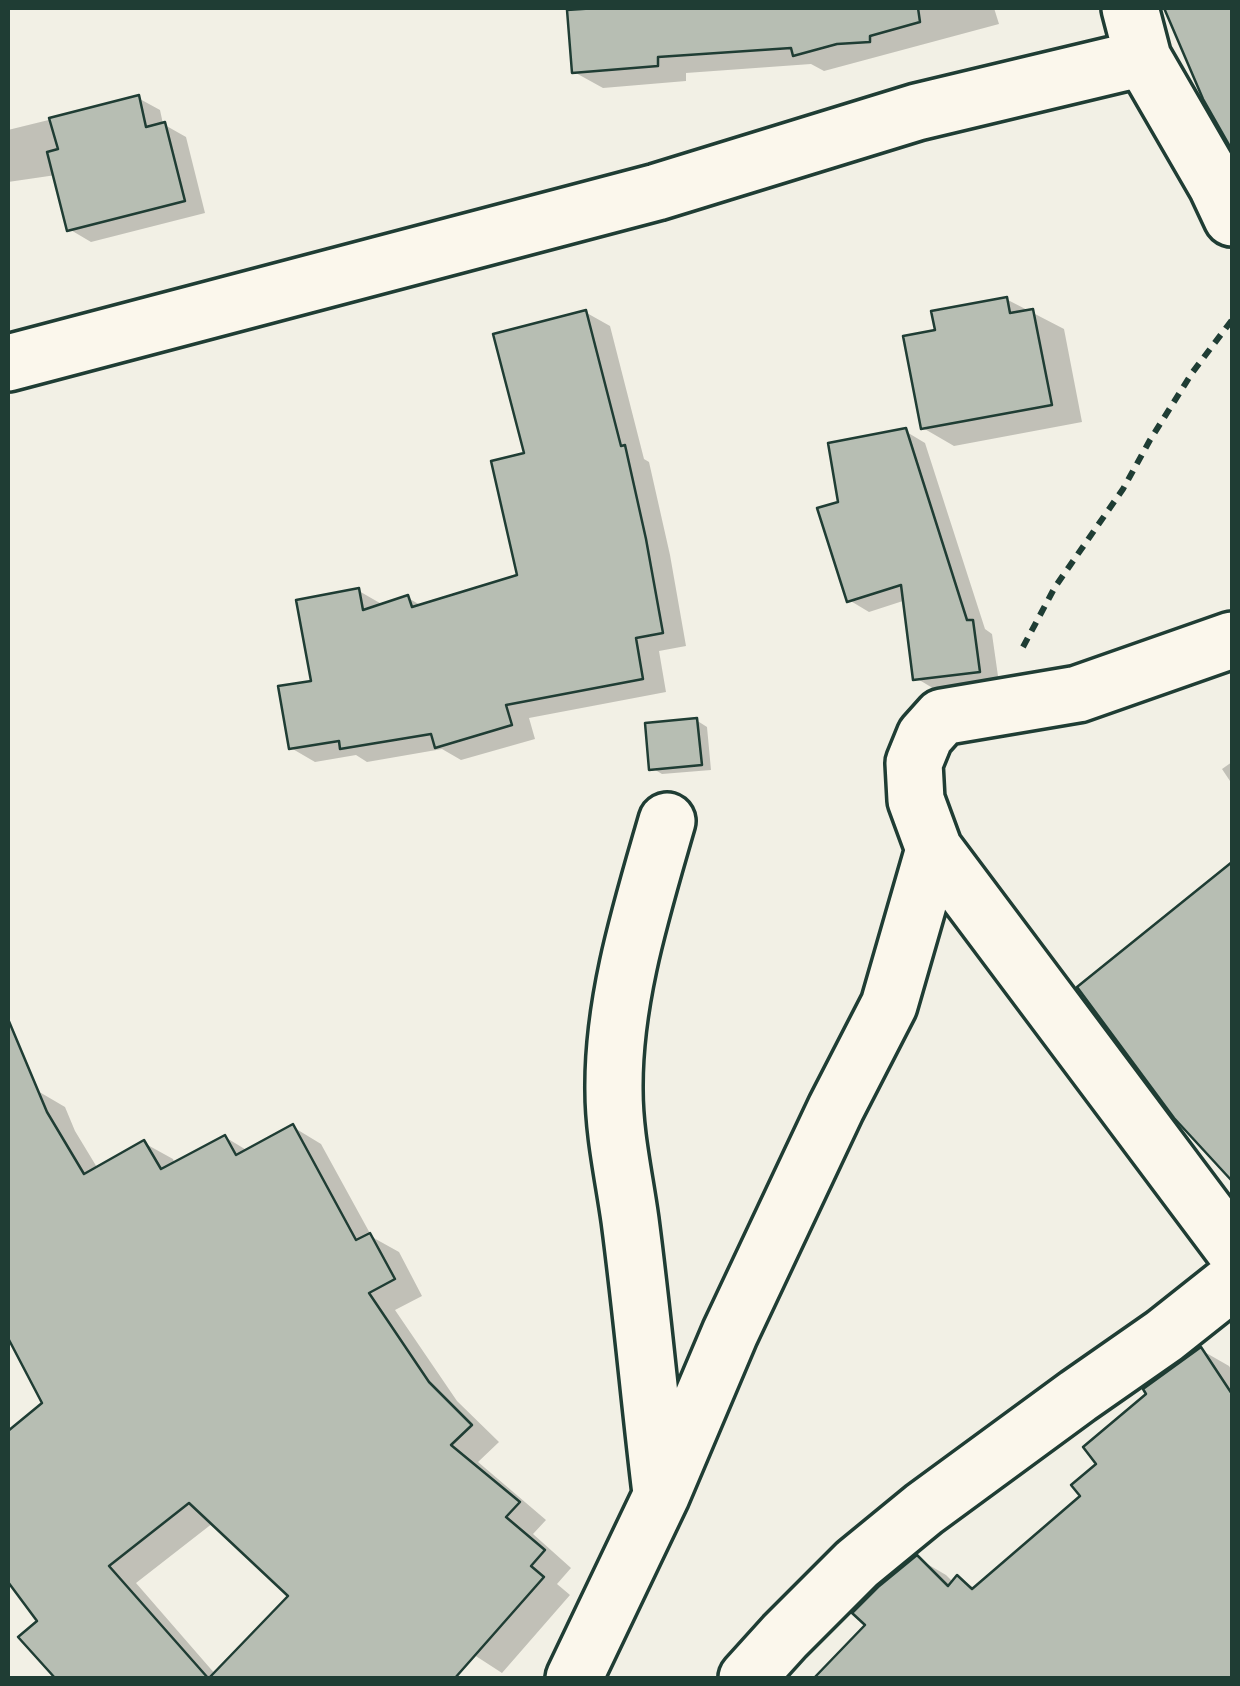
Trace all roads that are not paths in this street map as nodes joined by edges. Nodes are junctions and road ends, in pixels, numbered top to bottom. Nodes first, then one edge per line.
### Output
1 (1136, 33) edge
2 (1232, 218) edge
3 (8, 363) edge
4 (1232, 640) edge
5 (667, 821) dead end
6 (934, 849) junction
7 (1232, 1247) edge
8 (1232, 1282) edge
9 (662, 1496) junction
10 (574, 1678) edge
11 (747, 1678) edge

1 - 2 street
1 - 3 street
4 - 6 street
5 - 9 street
6 - 7 street
6 - 9 street
8 - 11 street
9 - 10 street

